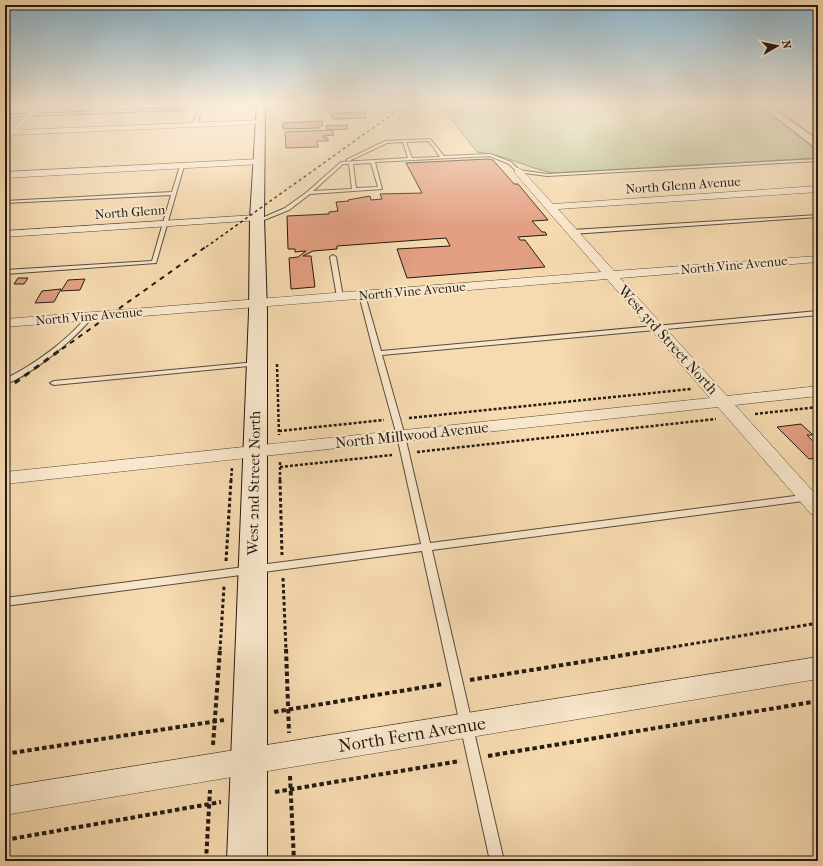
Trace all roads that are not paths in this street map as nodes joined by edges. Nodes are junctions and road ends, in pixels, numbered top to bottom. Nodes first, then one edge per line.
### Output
1 (260, 145) edge
2 (379, 145) edge
3 (405, 145) edge
4 (434, 145) edge
5 (442, 157) junction
6 (410, 159) junction
7 (818, 160) edge
8 (373, 161) junction
9 (259, 162) junction
10 (350, 162) junction
11 (342, 163) junction
12 (182, 166) junction
13 (518, 171) junction
14 (5, 175) edge
15 (354, 190) junction
16 (818, 190) edge
17 (175, 193) junction
18 (309, 194) junction
19 (5, 202) edge
20 (549, 206) junction
21 (818, 216) edge
22 (257, 220) junction
23 (165, 224) junction
24 (572, 232) junction
25 (5, 234) edge
26 (333, 257) dead end
27 (818, 259) edge
28 (5, 272) edge
29 (611, 275) junction
30 (362, 295) junction
31 (340, 297) junction
32 (258, 303) junction
33 (818, 313) edge
34 (90, 316) junction
35 (5, 323) edge
36 (658, 328) junction
37 (377, 353) junction
38 (267, 361) junction
39 (5, 382) edge
40 (54, 383) dead end
41 (818, 391) edge
42 (723, 401) junction
43 (401, 436) junction
44 (255, 451) junction
45 (5, 478) edge
46 (814, 500) edge
47 (427, 546) junction
48 (252, 569) junction
49 (5, 602) edge
50 (818, 668) edge
51 (465, 726) junction
52 (248, 762) junction
53 (5, 801) edge
54 (247, 861) edge
55 (498, 861) edge

1 - 9 street, West 2nd Street North
2 - 11 lane
3 - 6 lane
4 - 5 lane
5 - 6 lane
5 - 13 lane
6 - 8 lane
7 - 13 lane
8 - 10 lane
8 - 15 lane
9 - 12 street
9 - 22 street, West 2nd Street North
10 - 11 lane
10 - 15 lane
11 - 18 lane
12 - 14 street
12 - 17 lane
13 - 20 street, West 3rd Street North
15 - 18 lane
16 - 20 street, North Glenn Avenue
17 - 19 lane
17 - 23 lane
18 - 22 lane
20 - 24 street, West 3rd Street North
21 - 24 lane
22 - 23 street, North Glenn
22 - 32 street, West 2nd Street North
23 - 25 street, North Glenn
23 - 28 lane
24 - 29 street, West 3rd Street North
26 - 31 lane
27 - 29 street, North Vine Avenue
29 - 30 street, North Vine Avenue
29 - 36 street, West 3rd Street North
30 - 31 street, North Vine Avenue
30 - 37 lane
31 - 32 street, North Vine Avenue
32 - 34 street, North Vine Avenue
32 - 38 street, West 2nd Street North
33 - 36 lane
34 - 35 street, North Vine Avenue
34 - 39 lane
36 - 37 lane
36 - 42 street, West 3rd Street North
37 - 43 lane
38 - 40 lane
38 - 44 street, West 2nd Street North
41 - 42 street, North Millwood Avenue
42 - 43 street, North Millwood Avenue
42 - 46 street, West 3rd Street North
43 - 44 street, North Millwood Avenue
43 - 47 lane
44 - 45 street, North Millwood Avenue
44 - 48 street, West 2nd Street North
46 - 47 lane
47 - 48 lane
47 - 51 lane
48 - 49 lane
48 - 52 street, West 2nd Street North
50 - 51 street, North Fern Avenue
51 - 52 street, North Fern Avenue
51 - 55 lane
52 - 53 street, North Fern Avenue
52 - 54 street, West 2nd Street North

